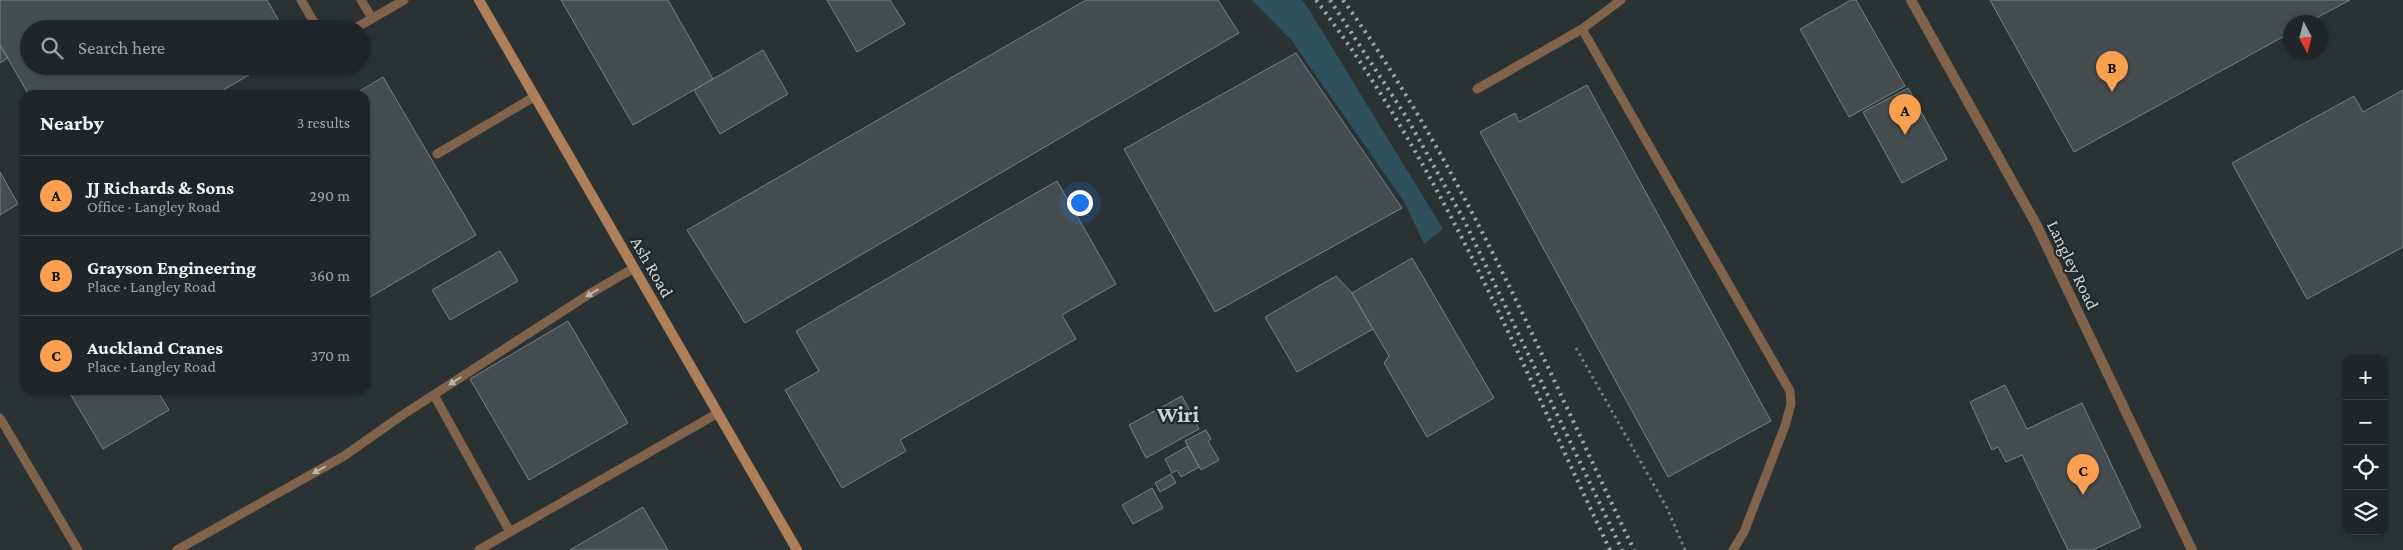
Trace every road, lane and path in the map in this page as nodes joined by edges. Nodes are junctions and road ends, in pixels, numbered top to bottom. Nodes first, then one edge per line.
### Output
1 (302, 0) edge
2 (361, 0) edge
3 (404, 0) edge
4 (478, 0) edge
5 (1621, 0) edge
6 (1912, 0) edge
7 (372, 18) junction
8 (313, 20) edge
9 (369, 20) edge
10 (1582, 29) junction
11 (1477, 89) dead end
12 (534, 97) junction
13 (438, 154) dead end
14 (634, 268) junction
15 (1576, 348) dead end
16 (434, 395) junction
17 (718, 413) junction
18 (0, 418) edge
19 (510, 532) junction
20 (78, 550) edge
21 (177, 550) edge
22 (480, 550) edge
23 (797, 550) edge
24 (1685, 550) edge
25 (1733, 550) edge
26 (2192, 550) edge

1 - 8 lane
2 - 7 lane
3 - 7 lane
4 - 12 main road, Ash Road
5 - 10 lane
6 - 26 street, Langley Road
7 - 9 lane
10 - 11 lane
10 - 25 lane
12 - 13 lane
12 - 14 main road, Ash Road
14 -> 16 lane
14 - 17 main road, Ash Road
15 - 24 path
16 - 19 lane
16 -> 21 lane
17 - 19 lane
17 - 23 main road, Ash Road
18 - 20 lane
19 - 22 lane

